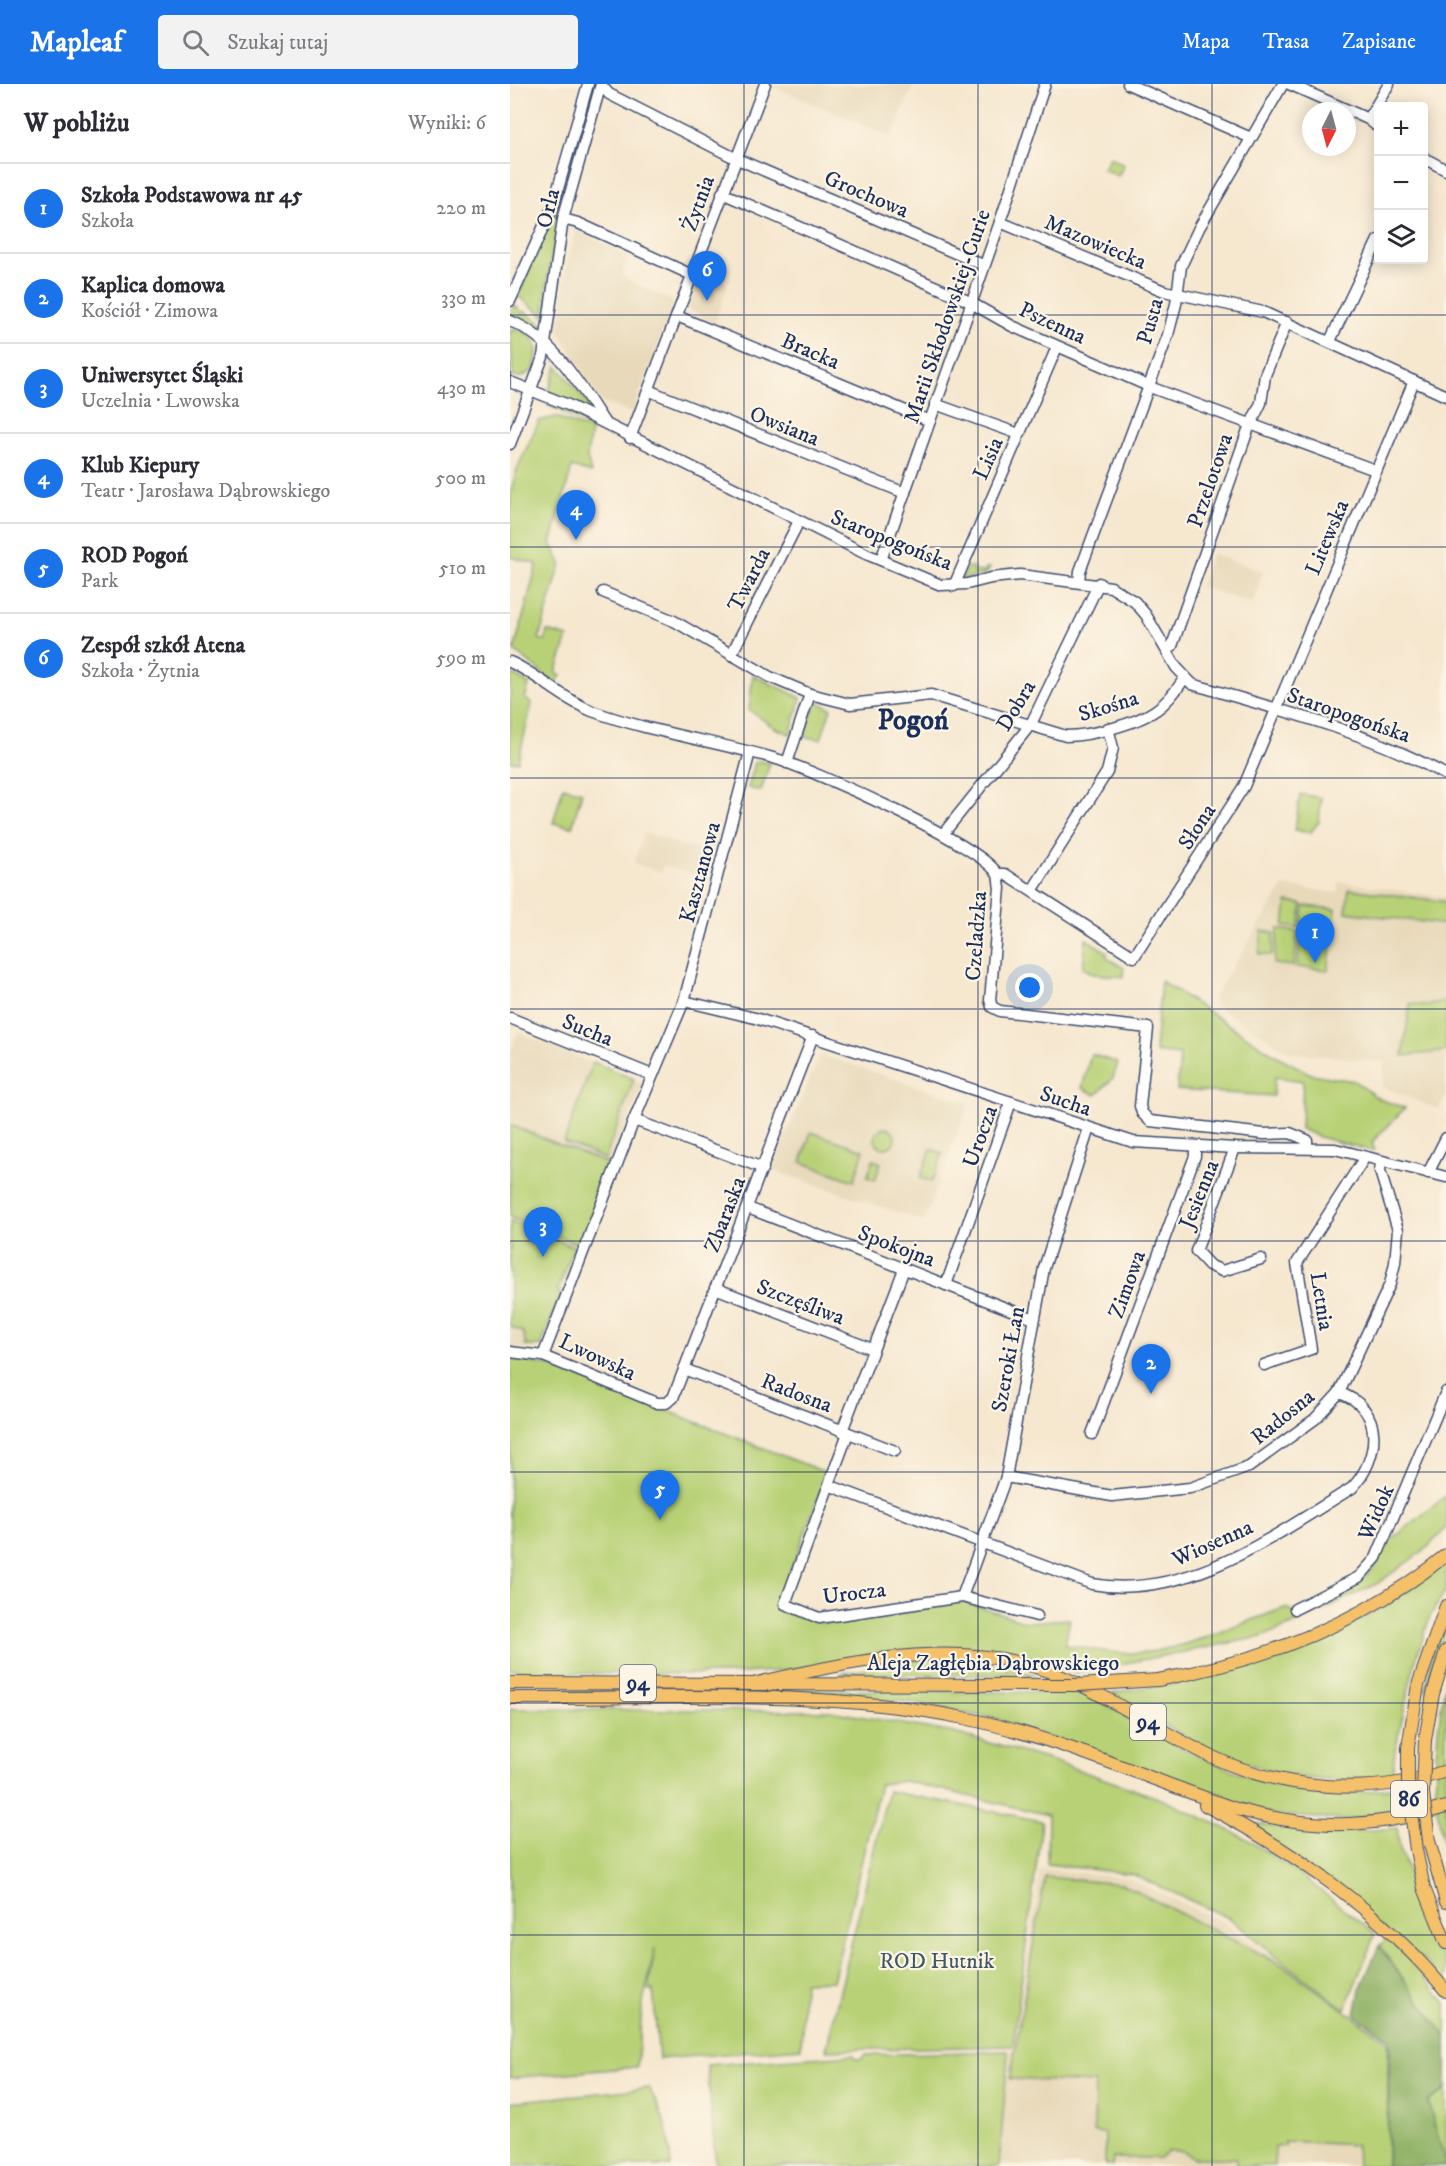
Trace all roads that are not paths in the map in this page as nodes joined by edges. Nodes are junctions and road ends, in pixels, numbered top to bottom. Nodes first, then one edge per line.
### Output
1 (588, 84) edge
2 (1045, 84) edge
3 (1128, 84) edge
4 (1283, 84) edge
5 (1289, 84) edge
6 (1389, 84) edge
7 (601, 85) edge
8 (761, 85) edge
9 (1368, 119) junction
10 (1374, 124) edge
11 (1251, 138) junction
12 (735, 158) junction
13 (1428, 160) edge
14 (1446, 170) edge
15 (722, 193) junction
16 (563, 219) junction
17 (1000, 222) junction
18 (1374, 248) edge
19 (983, 265) junction
20 (692, 275) junction
21 (1177, 295) junction
22 (510, 301) edge
23 (970, 302) junction
24 (677, 316) junction
25 (510, 321) edge
26 (1287, 322) junction
27 (1330, 341) junction
28 (546, 343) junction
29 (1057, 346) junction
30 (1413, 381) junction
31 (510, 382) edge
32 (1149, 387) junction
33 (532, 390) junction
34 (650, 391) junction
35 (1446, 395) edge
36 (935, 404) junction
37 (930, 421) junction
38 (605, 424) junction
39 (1250, 425) junction
40 (1019, 434) junction
41 (630, 438) junction
42 (510, 444) edge
43 (1375, 470) junction
44 (905, 494) junction
45 (799, 521) junction
46 (881, 560) junction
47 (1079, 581) junction
48 (1099, 583) junction
49 (954, 586) junction
50 (603, 592) dead end
51 (1167, 651) junction
52 (731, 655) junction
53 (510, 662) edge
54 (1184, 679) junction
55 (810, 694) junction
56 (1276, 709) junction
57 (1031, 724) junction
58 (1108, 728) junction
59 (750, 752) junction
60 (787, 763) junction
61 (1446, 775) edge
62 (943, 834) junction
63 (998, 874) junction
64 (1032, 891) junction
65 (684, 1001) junction
66 (510, 1018) edge
67 (813, 1036) junction
68 (652, 1075) junction
69 (1011, 1102) junction
70 (634, 1120) junction
71 (1089, 1128) junction
72 (1446, 1138) edge
73 (1195, 1147) junction
74 (1307, 1147) junction
75 (1235, 1148) junction
76 (1365, 1157) junction
77 (1381, 1162) junction
78 (763, 1168) junction
79 (1428, 1173) junction
80 (1446, 1177) edge
81 (748, 1208) junction
82 (1261, 1259) dead end
83 (904, 1269) junction
84 (946, 1285) junction
85 (715, 1288) junction
86 (1034, 1318) junction
87 (872, 1350) junction
88 (510, 1352) edge
89 (543, 1356) junction
90 (1264, 1365) dead end
91 (684, 1369) junction
92 (1446, 1392) edge
93 (1339, 1393) junction
94 (666, 1403) joint
95 (845, 1432) junction
96 (1092, 1434) dead end
97 (895, 1451) dead end
98 (1006, 1477) junction
99 (831, 1486) junction
100 (981, 1541) junction
101 (1446, 1555) edge
102 (962, 1597) junction
103 (1446, 1606) edge
104 (1295, 1609) dead end
105 (1037, 1616) dead end
106 (1446, 1651) edge
107 (510, 1682) edge
108 (753, 1684) junction
109 (514, 1699) edge
110 (1446, 1771) edge
111 (1167, 1784) junction
112 (1446, 1807) edge
113 (1446, 1902) edge
114 (1446, 1943) edge
115 (1446, 1991) edge

1 - 22 street, Orla
2 - 17 street, Marii Skłodowskiej-Curie
3 - 11 street
4 - 11 street, Pusta
5 - 9 street
6 - 9 street
7 - 12 street, Grochowa
7 - 16 street, Orla
8 - 12 street, Żytnia
9 - 10 street
11 - 21 street, Pusta
12 - 15 street, Żytnia
12 - 19 street, Grochowa
13 - 14 street
15 - 20 street, Żytnia
15 - 23 street, Pszenna
16 - 20 street
16 - 28 street, Orla
17 - 19 street, Marii Skłodowskiej-Curie
17 - 21 street, Mazowiecka
18 - 27 street
19 - 23 street, Marii Skłodowskiej-Curie
20 - 24 street, Żytnia
21 - 26 street, Mazowiecka
21 - 32 street, Pusta
23 - 29 street, Pszenna
23 - 36 street, Marii Skłodowskiej-Curie
24 - 34 street, Żytnia
24 - 37 street, Bracka
25 - 28 street, Staropogońska
26 - 27 street, Mazowiecka
26 - 39 street, Przelotowa
27 - 30 street, Mazowiecka
28 - 33 street, Orla
28 - 38 street, Staropogońska
29 - 32 street, Pszenna
29 - 40 street, Lisia
30 - 35 street, Mazowiecka
30 - 43 street, Litewska
31 - 33 street, Staropogońska
32 - 39 street, Pszenna
32 - 47 street, Pusta
33 - 38 street, Staropogońska
33 - 42 street, Orla
34 - 41 street, Żytnia
34 - 44 street, Owsiana
36 - 37 street, Marii Skłodowskiej-Curie
36 - 40 street
37 - 44 street, Marii Skłodowskiej-Curie
38 - 41 street, Staropogońska
39 - 43 street, Pszenna
39 - 51 street, Przelotowa
40 - 49 street, Lisia
41 - 45 street, Staropogońska
43 - 56 street, Litewska
44 - 46 street, Marii Skłodowskiej-Curie
45 - 46 street, Staropogońska
45 - 52 street, Twarda
46 - 49 street, Staropogońska
47 - 48 street, Staropogońska
47 - 49 street, Staropogońska
48 - 51 street, Staropogońska
48 - 57 street, Dobra
50 - 52 street, Skośna
51 - 54 street, Staropogońska
52 - 55 street, Skośna
53 - 59 street, Czeladzka
54 - 56 street, Staropogońska
54 - 58 street, Skośna
55 - 57 street, Skośna
55 - 60 street
56 - 61 street, Staropogońska
56 - 64 street, Słona
57 - 58 street, Skośna
57 - 62 street, Dobra
58 - 64 street
59 - 60 street, Czeladzka
59 - 65 street, Kasztanowa
60 - 62 street, Czeladzka
62 - 63 street, Czeladzka
63 - 64 street
63 - 74 street, Czeladzka
65 - 67 street, Sucha
65 - 68 street, Lwowska
66 - 68 street, Sucha
67 - 69 street, Sucha
67 - 78 street, Zbaraska
68 - 70 street, Lwowska
69 - 71 street, Sucha
69 - 84 street, Urocza
70 - 78 street
70 - 89 street, Lwowska
71 - 73 street, Sucha
71 - 86 street, Szeroki Łan
72 - 79 street
73 - 75 street, Sucha
73 - 96 street, Zimowa
74 - 75 street, Sucha
74 - 76 street, Sucha
75 - 82 street, Jesienna
76 - 77 street, Sucha
76 - 90 street, Letnia
77 - 79 street, Sucha
77 - 93 street, Radosna
78 - 81 street, Zbaraska
79 - 80 street, Sucha
81 - 83 street, Spokojna
81 - 85 street, Zbaraska
83 - 84 street, Spokojna
83 - 87 street, Urocza
84 - 86 street, Spokojna
85 - 87 street, Szczęśliwa
85 - 91 street, Zbaraska
86 - 98 street, Szeroki Łan
87 - 95 street, Urocza
88 - 89 street
89 - 94 street, Lwowska
91 - 94 street, Zbaraska
91 - 95 street, Radosna
92 - 104 street, Widok
93 - 98 street, Radosna
93 - 100 street, Wiosenna
95 - 97 street, Radosna
95 - 99 street, Urocza
98 - 100 street, Szeroki Łan
99 - 100 street, Wiosenna
99 - 102 street, Urocza
100 - 102 street, Szeroki Łan
101 - 108 main road, Aleja Zagłębia Dąbrowskiego / 94, bridge
102 - 105 street, Urocza
103 - 114 main road, 86, bridge
106 - 113 main road, 86, bridge
107 - 108 main road, Aleja Zagłębia Dąbrowskiego / 94
108 - 110 main road, 94
109 - 111 main road, Aleja Zagłębia Dąbrowskiego / 94
111 - 112 main road, Aleja Zagłębia Dąbrowskiego
111 - 115 main road, 94

